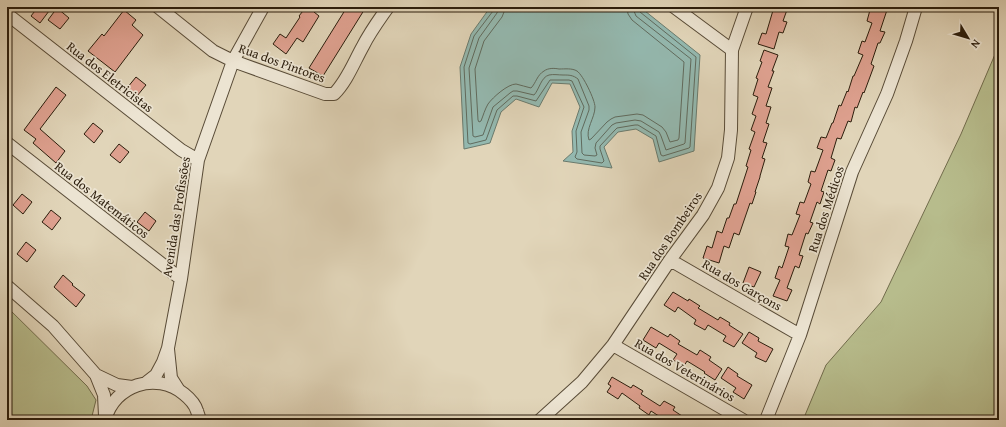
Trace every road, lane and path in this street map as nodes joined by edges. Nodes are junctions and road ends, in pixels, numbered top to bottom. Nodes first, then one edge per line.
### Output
1 (158, 7) edge
2 (263, 7) edge
3 (388, 7) edge
4 (674, 7) edge
5 (747, 7) edge
6 (916, 7) edge
7 (7, 14) edge
8 (732, 50) junction
9 (232, 61) junction
10 (7, 143) edge
11 (198, 160) junction
12 (670, 260) junction
13 (181, 279) junction
14 (7, 286) edge
15 (800, 335) junction
16 (613, 345) junction
17 (168, 348) junction
18 (96, 375) junction
19 (147, 382) junction
20 (132, 388) junction
21 (178, 389) junction
22 (106, 419) edge
23 (200, 420) edge
24 (541, 420) edge
25 (743, 420) edge
26 (766, 420) edge

1 - 9 street, Rua dos Pintores
2 - 9 street, Avenida das Profissões
3 - 9 street, Rua dos Pintores
4 - 8 street
5 - 8 street, Rua dos Bombeiros
6 - 15 street, Rua dos Médicos
7 - 11 street, Rua dos Eletricistas
8 - 12 street, Rua dos Bombeiros
9 - 11 street, Avenida das Profissões
10 - 13 street, Rua dos Matemáticos
11 - 13 street, Avenida das Profissões
12 - 15 street, Rua dos Garçons
12 - 16 street, Rua dos Bombeiros
13 - 17 street, Avenida das Profissões
14 - 18 street
15 - 26 street, Rua dos Médicos
16 - 24 street, Rua dos Bombeiros
16 - 25 street, Rua dos Veterinários
17 - 19 street
17 - 21 street
18 - 20 street
18 - 22 street
19 - 20 street
19 - 21 street
20 - 22 street
21 - 23 street

